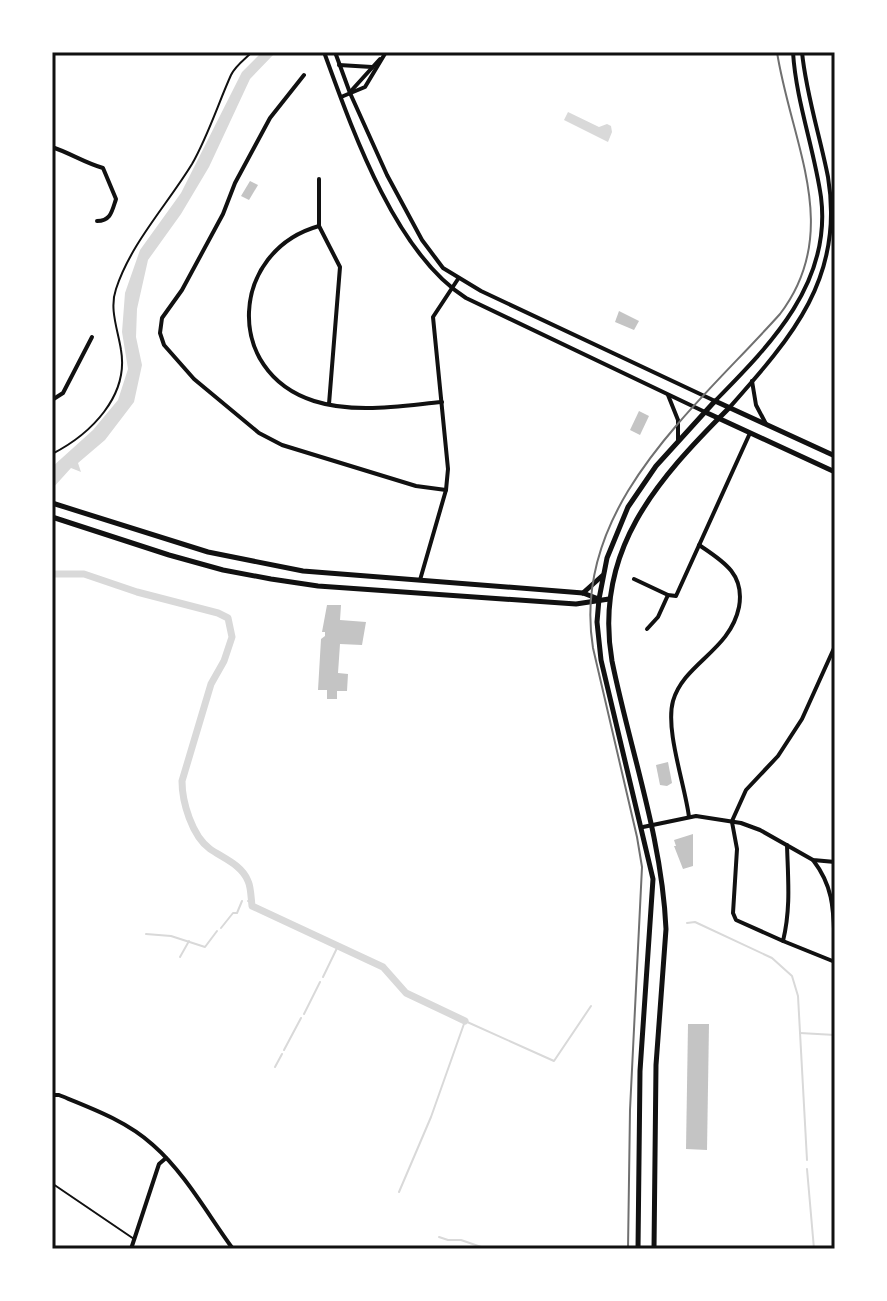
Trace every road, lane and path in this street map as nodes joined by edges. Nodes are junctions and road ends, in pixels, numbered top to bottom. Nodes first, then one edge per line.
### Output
1 (252, 52) edge
2 (324, 52) edge
3 (335, 52) edge
4 (792, 53) edge
5 (385, 54) edge
6 (804, 54) edge
7 (339, 65) junction
8 (372, 67) junction
9 (304, 75) dead end
10 (350, 93) junction
11 (341, 97) junction
12 (52, 147) edge
13 (319, 179) dead end
14 (97, 221) dead end
15 (319, 226) junction
16 (458, 279) junction
17 (451, 288) junction
18 (506, 303) junction
19 (499, 314) junction
20 (92, 337) dead end
21 (752, 381) junction
22 (667, 393) junction
23 (52, 400) edge
24 (715, 401) junction
25 (442, 402) junction
26 (329, 404) junction
27 (729, 408) junction
28 (705, 412) junction
29 (719, 418) junction
30 (767, 426) junction
31 (750, 433) junction
32 (678, 442) junction
33 (52, 454) edge
34 (835, 456) edge
35 (835, 472) edge
36 (446, 490) junction
37 (55, 504) edge
38 (52, 517) edge
39 (699, 545) junction
40 (602, 576) junction
41 (634, 579) dead end
42 (420, 581) junction
43 (583, 593) junction
44 (668, 595) junction
45 (599, 599) junction
46 (609, 599) junction
47 (647, 629) dead end
48 (835, 646) edge
49 (689, 817) junction
50 (732, 822) junction
51 (653, 825) junction
52 (643, 827) junction
53 (787, 845) junction
54 (813, 860) junction
55 (835, 862) edge
56 (783, 941) junction
57 (835, 951) edge
58 (835, 962) edge
59 (52, 1095) edge
60 (166, 1158) junction
61 (53, 1184) edge
62 (134, 1239) junction
63 (131, 1249) edge
64 (233, 1249) edge
65 (638, 1249) edge
66 (654, 1249) edge

1 - 33 path
2 - 11 street
3 - 7 street
4 - 24 street
5 - 8 street
5 - 10 street
6 - 21 street
7 - 8 street
7 - 10 street
8 - 10 street
9 - 36 street
10 - 11 street
10 - 16 street
11 - 17 street
12 - 14 street
13 - 15 street
15 - 26 street
15 - 26 street
16 - 17 street
16 - 18 street
17 - 19 street
17 - 25 street
18 - 19 street
18 - 24 street
19 - 22 street
20 - 23 street
21 - 27 street
21 - 30 street
22 - 28 street
22 - 32 street
24 - 27 main road
24 - 28 main road
25 - 26 street
25 - 36 street
27 - 29 main road
27 - 30 main road
28 - 29 main road
28 - 32 main road
29 - 31 main road
29 - 46 main road
30 - 34 main road
31 - 35 main road
31 - 39 street
32 - 40 main road
36 - 42 street
37 - 42 main road
38 - 45 main road
39 - 44 street
39 - 49 street
40 - 43 main road
40 - 45 main road
41 - 44 street
42 - 43 main road
43 - 45 main road
44 - 47 street
45 - 46 main road
45 - 52 main road
46 - 51 main road
48 - 50 street
49 - 50 street
49 - 51 street
50 - 53 street
50 - 56 street
51 - 52 street
51 - 66 main road
52 - 65 main road
53 - 54 street
53 - 56 street
54 - 55 street
54 - 57 street
56 - 58 street
59 - 60 street
60 - 62 street
60 - 64 street
61 - 62 lane
62 - 63 street

